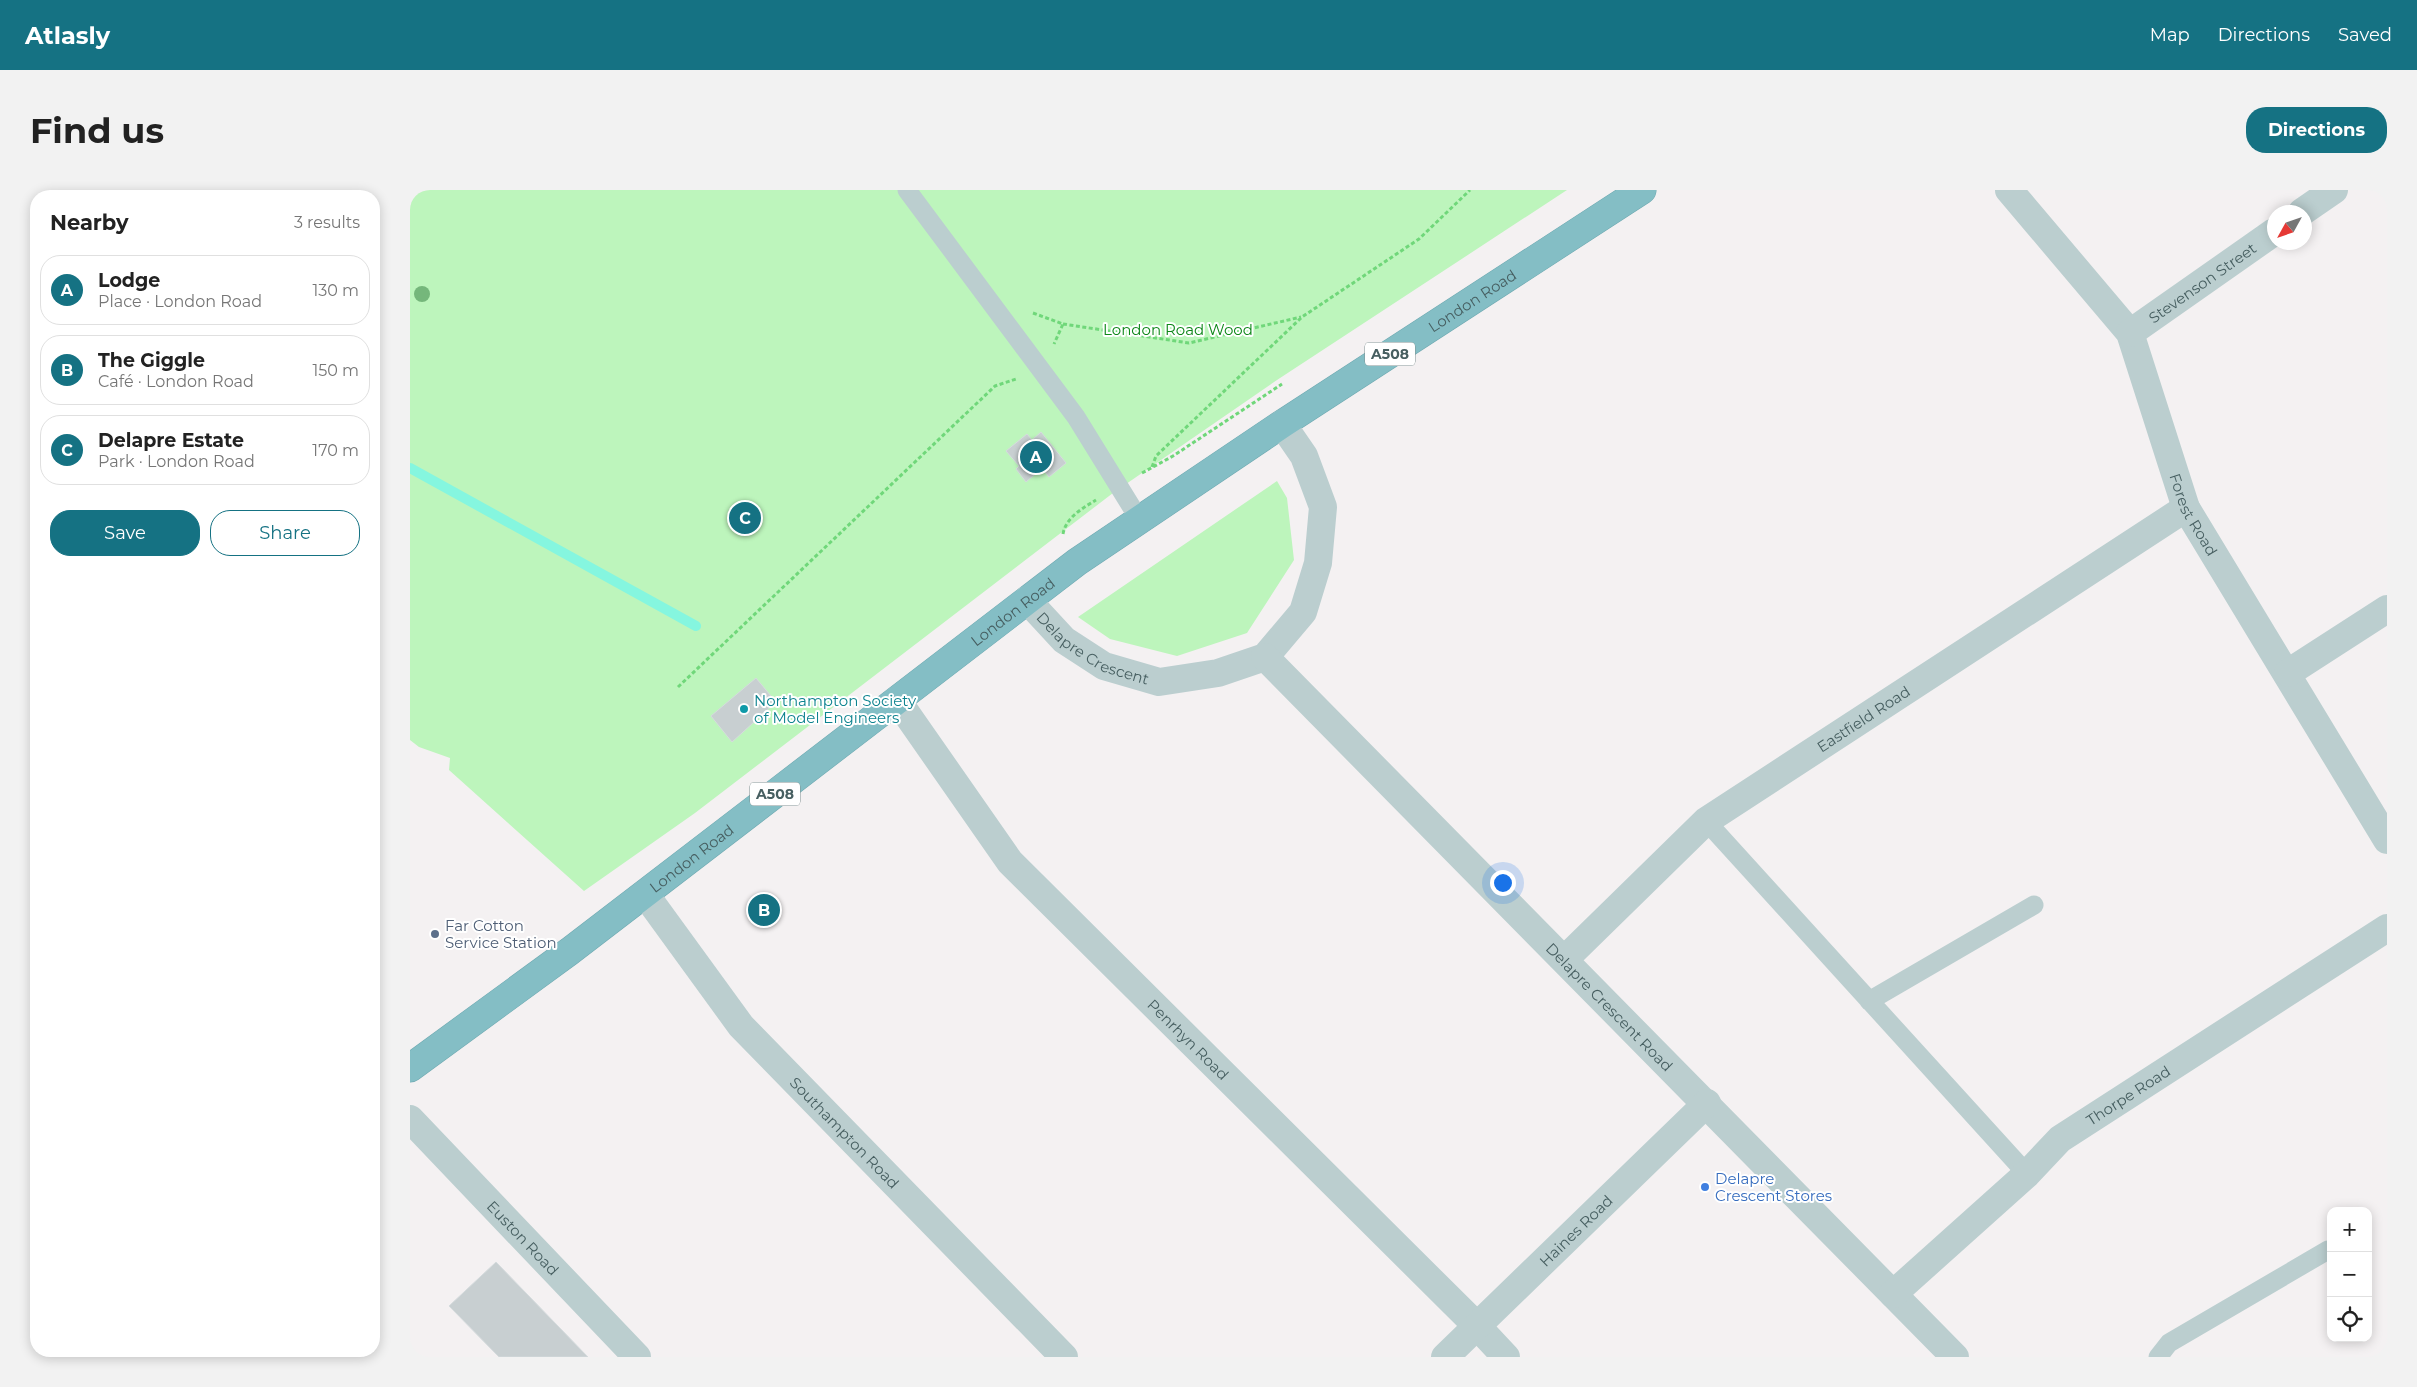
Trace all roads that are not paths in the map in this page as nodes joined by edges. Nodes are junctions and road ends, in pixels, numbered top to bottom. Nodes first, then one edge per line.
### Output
1 (907, 190) edge
2 (1642, 190) edge
3 (2009, 190) edge
4 (2334, 190) edge
5 (2312, 205) edge
6 (2267, 237) edge
7 (2130, 333) junction
8 (1282, 424) junction
9 (2186, 508) junction
10 (1139, 519) junction
11 (1028, 600) junction
12 (2387, 609) edge
13 (1265, 656) junction
14 (2288, 673) junction
15 (897, 700) junction
16 (1706, 821) junction
17 (2387, 840) edge
18 (645, 894) junction
19 (2034, 905) dead end
20 (2387, 928) edge
21 (1565, 958) junction
22 (1868, 1001) junction
23 (410, 1068) edge
24 (1707, 1103) junction
25 (410, 1119) edge
26 (2027, 1174) junction
27 (2327, 1251) edge
28 (1893, 1294) junction
29 (1477, 1326) junction
30 (637, 1357) edge
31 (1064, 1357) edge
32 (1445, 1357) edge
33 (1506, 1357) edge
34 (1955, 1357) edge
35 (2158, 1357) edge

1 - 10 lane
2 - 8 highway, London Road / A508
3 - 7 street, Forest Road
4 - 5 street
6 - 7 street, Stevenson Street
7 - 9 street, Forest Road
8 - 10 highway, London Road / A508
8 - 13 street, Delapre Crescent
9 - 14 street, Forest Road
9 - 16 street, Eastfield Road
10 - 11 highway, London Road / A508
11 - 13 street, Delapre Crescent
11 - 15 highway, London Road / A508
12 - 14 street
13 - 21 street, Delapre Crescent Road
14 - 17 street, Forest Road
15 - 18 highway, London Road / A508
15 - 29 street, Penrhyn Road
16 - 21 street, Eastfield Road
16 - 22 lane
18 - 23 highway, London Road / A508
18 - 31 street, Southampton Road
19 - 22 lane
20 - 26 street, Thorpe Road
21 - 24 street, Delapre Crescent Road
22 - 26 lane
24 - 28 street, Delapre Crescent Road
24 - 29 street, Haines Road
25 - 30 street, Euston Road
26 - 28 street, Thorpe Road
27 - 35 lane
28 - 34 street, Delapre Crescent Road
29 - 32 street, Haines Road
29 - 33 street, Penrhyn Road

